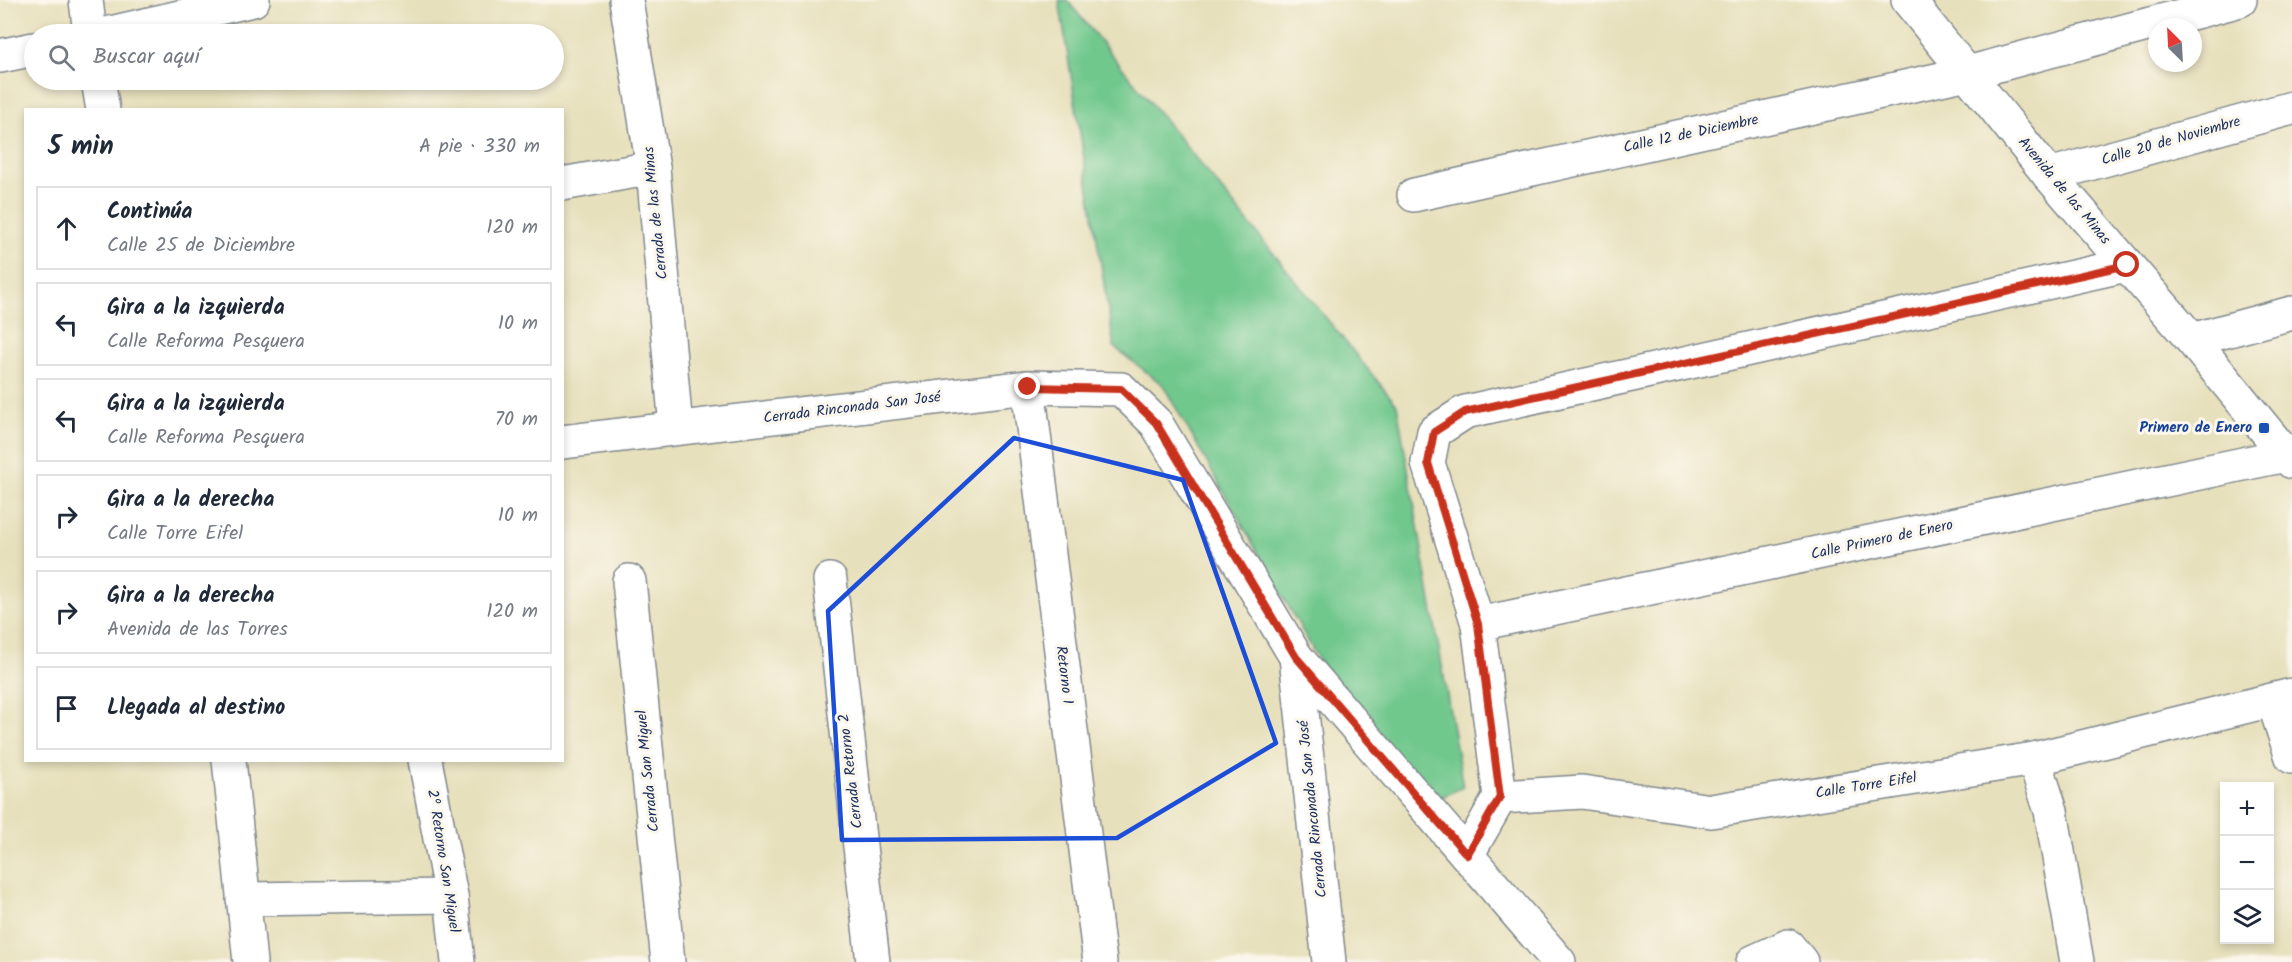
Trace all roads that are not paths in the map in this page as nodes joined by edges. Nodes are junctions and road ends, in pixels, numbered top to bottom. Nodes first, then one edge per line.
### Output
1 (86, 0) edge
2 (253, 0) edge
3 (626, 0) edge
4 (1908, 0) edge
5 (2240, 0) edge
6 (89, 24) edge
7 (149, 24) edge
8 (24, 51) edge
9 (0, 56) edge
10 (1968, 73) junction
11 (100, 90) edge
12 (103, 108) edge
13 (2292, 108) edge
14 (653, 168) junction
15 (2049, 175) junction
16 (564, 184) edge
17 (1413, 195) dead end
18 (2127, 265) junction
19 (2292, 313) edge
20 (2192, 340) junction
21 (1028, 387) junction
22 (676, 428) junction
23 (564, 442) edge
24 (2289, 459) edge
25 (830, 580) dead end
26 (629, 581) dead end
27 (1478, 624) junction
28 (1296, 657) junction
29 (2282, 698) edge
30 (2292, 757) edge
31 (2034, 759) junction
32 (229, 762) edge
33 (426, 762) edge
34 (1500, 797) junction
35 (1467, 855) junction
36 (451, 896) junction
37 (243, 899) junction
38 (250, 962) edge
39 (458, 962) edge
40 (668, 962) edge
41 (873, 962) edge
42 (1100, 962) edge
43 (1329, 962) edge
44 (1559, 962) edge
45 (1753, 962) edge
46 (1801, 962) edge
47 (2077, 962) edge

1 - 6 street
2 - 7 street
3 - 14 street, Cerrada de las Minas
4 - 10 street, Avenida de las Minas
5 - 10 street, Calle 12 de Diciembre
8 - 9 street
10 - 15 street, Avenida de las Minas
10 - 17 street, Calle 12 de Diciembre
11 - 12 street
13 - 15 street, Calle 20 de Noviembre
14 - 16 street
14 - 22 street, Cerrada de las Minas
15 - 18 street, Avenida de las Minas
18 - 20 street, Avenida de las Minas
18 - 27 street
19 - 20 street
20 - 24 street, Avenida de las Minas
21 - 22 street, Cerrada Rinconada San José
21 - 28 street, Cerrada Rinconada San José
21 - 42 street, Retorno 1
22 - 23 street, Cerrada Rinconada San José
24 - 27 street, Calle Primero de Enero
25 - 41 street, Cerrada Retorno 2
26 - 40 street, Cerrada San Miguel
27 - 34 street
28 - 35 street
28 - 43 street, Cerrada Rinconada San José
29 - 30 street
29 - 31 street, Calle Torre Eifel
31 - 34 street, Calle Torre Eifel
31 - 47 street
32 - 37 street
33 - 36 street, 2º Retorno San Miguel
34 - 35 street
35 - 44 street
36 - 37 street
36 - 39 street, 2º Retorno San Miguel
37 - 38 street
45 - 46 street

